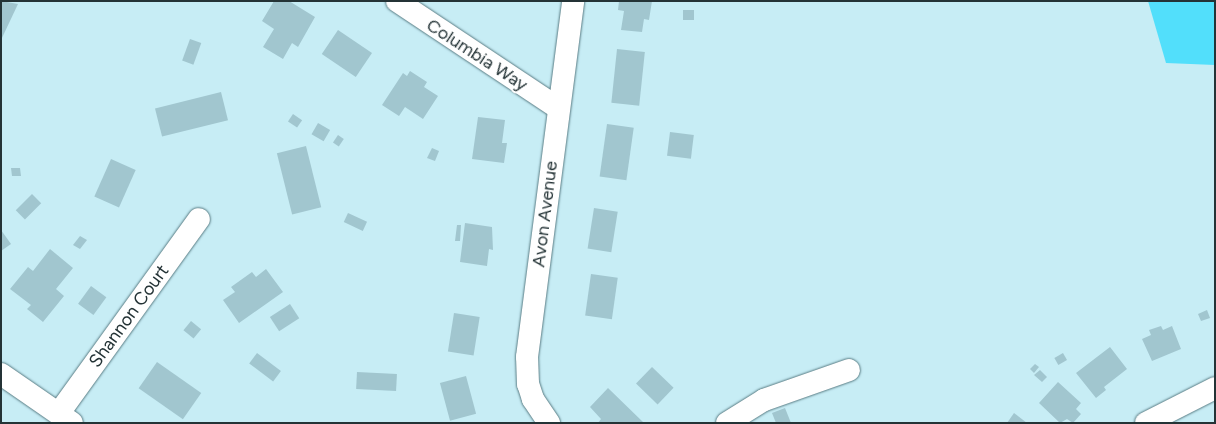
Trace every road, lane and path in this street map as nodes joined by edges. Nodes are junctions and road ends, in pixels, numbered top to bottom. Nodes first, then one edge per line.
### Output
1 (396, 1) edge
2 (573, 1) edge
3 (558, 108) junction
4 (199, 219) dead end
5 (849, 370) dead end
6 (1, 374) edge
7 (1215, 388) edge
8 (65, 418) edge
9 (549, 423) edge
10 (727, 423) edge
11 (1146, 423) edge

1 - 3 street, Columbia Way
2 - 3 street, Avon Avenue
3 - 9 street, Avon Avenue
4 - 8 street, Shannon Court
5 - 10 street
6 - 8 street
7 - 11 street

